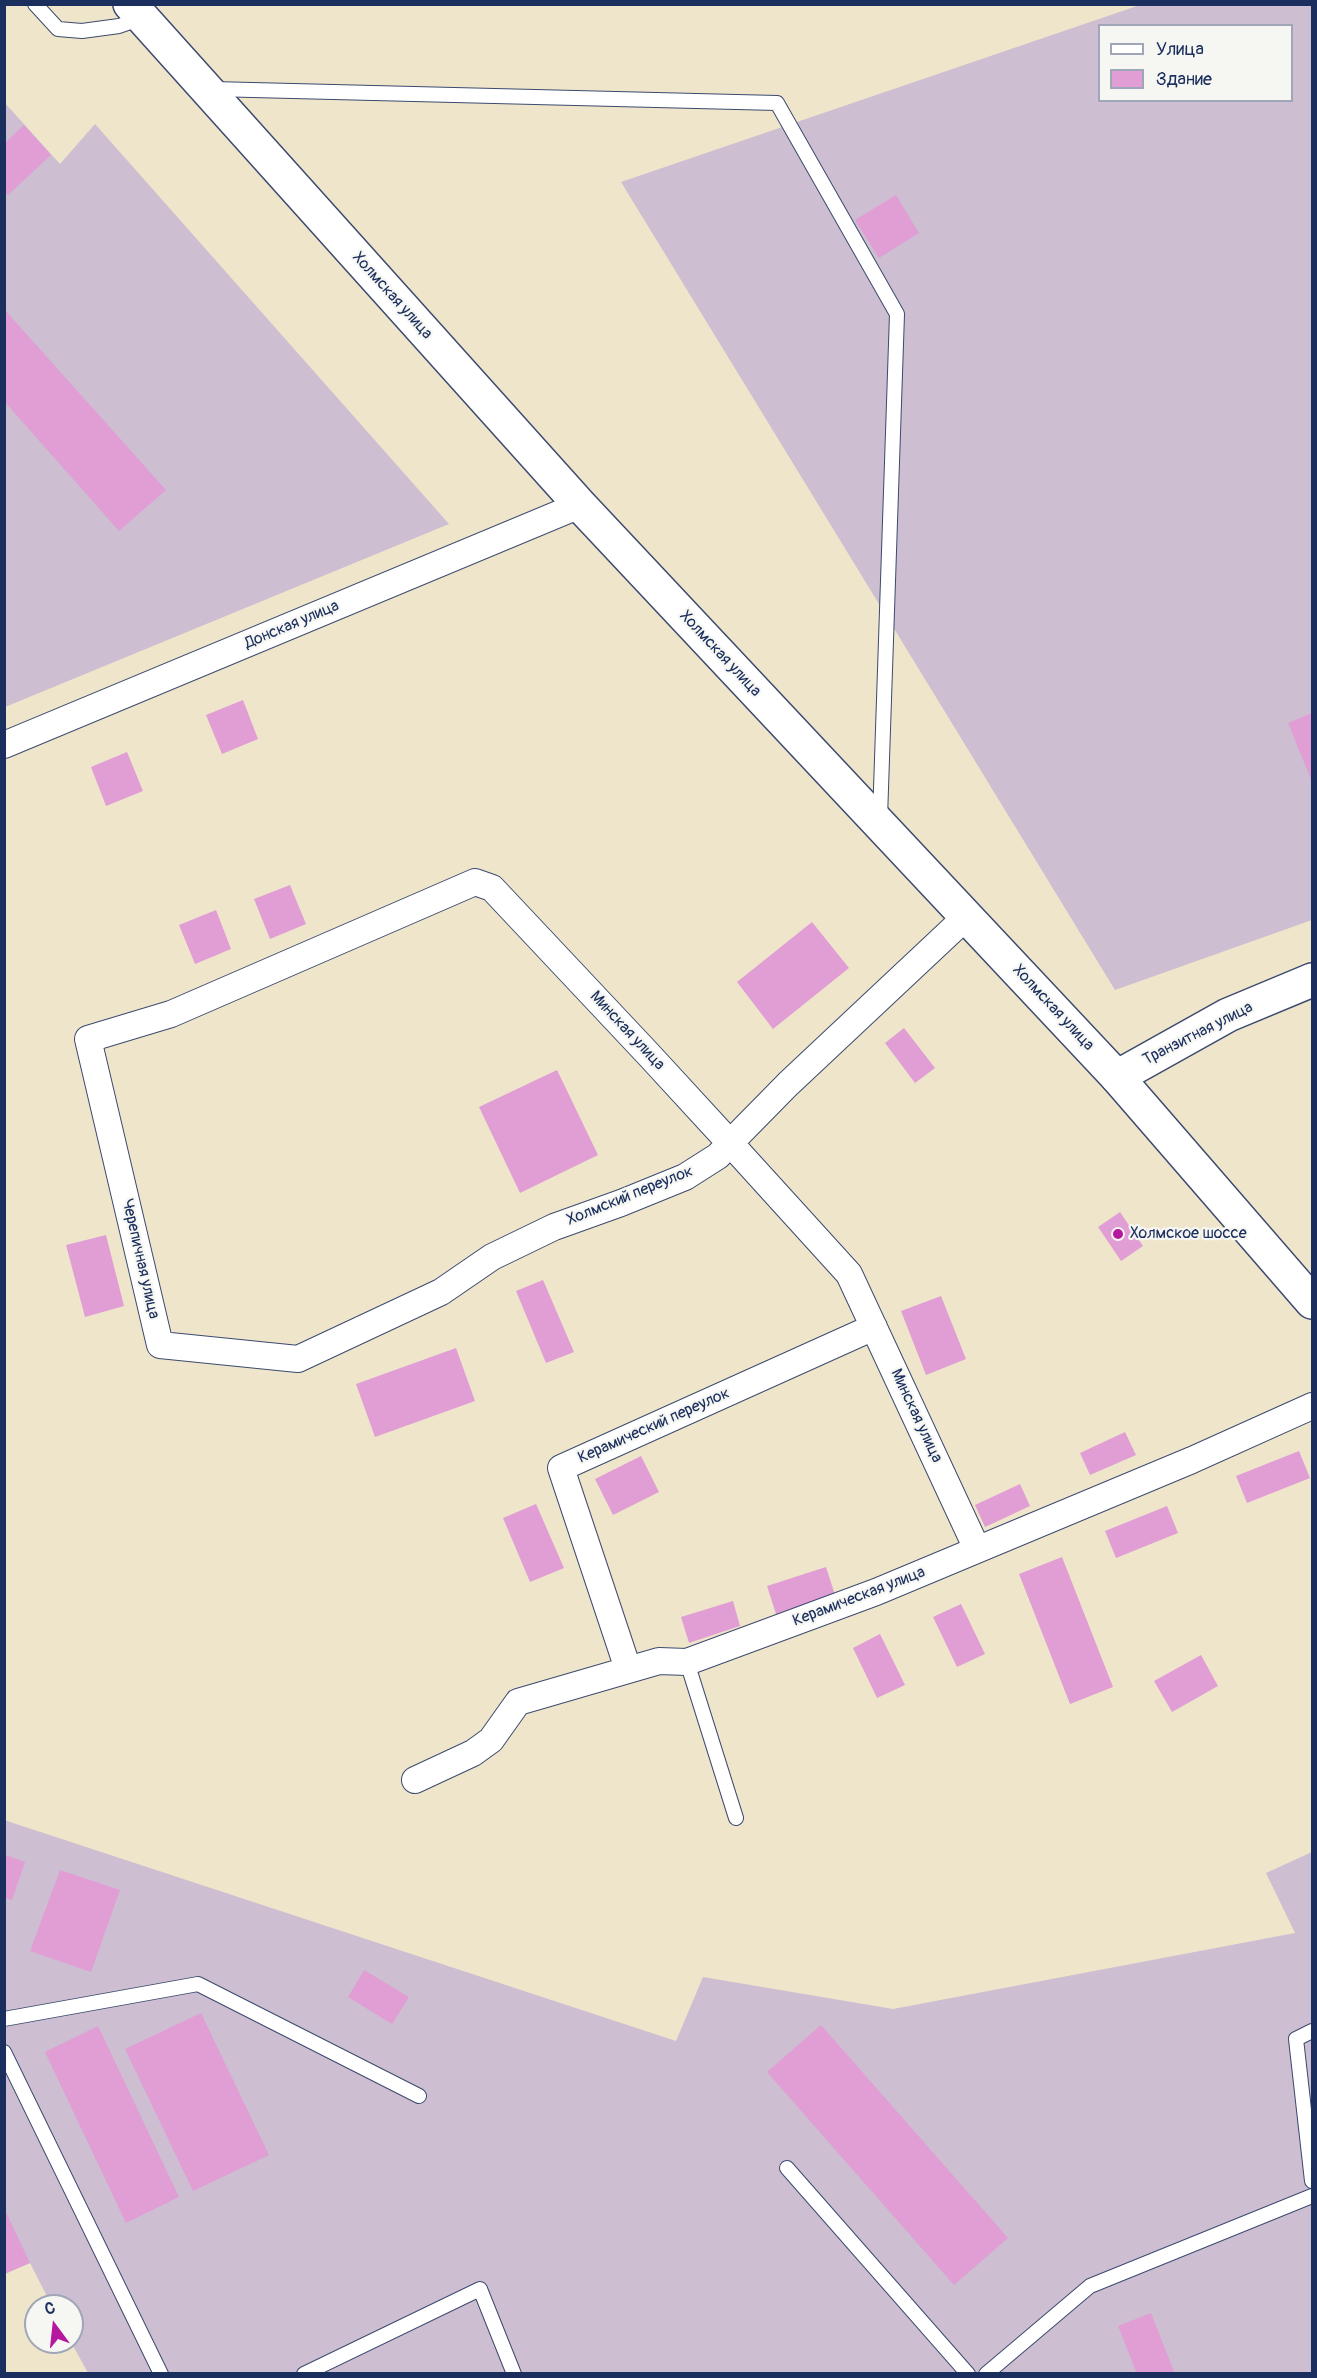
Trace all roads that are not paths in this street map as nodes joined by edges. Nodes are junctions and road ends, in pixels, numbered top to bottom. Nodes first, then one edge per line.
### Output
1 (35, 4) edge
2 (136, 11) edge
3 (207, 89) junction
4 (580, 505) junction
5 (4, 745) edge
6 (879, 823) junction
7 (967, 916) junction
8 (1312, 980) edge
9 (88, 1039) joint
10 (1117, 1077) junction
11 (730, 1143) junction
12 (1312, 1302) edge
13 (874, 1327) junction
14 (298, 1359) joint
15 (1312, 1406) edge
16 (977, 1549) junction
17 (687, 1662) junction
18 (628, 1669) junction
19 (415, 1780) dead end
20 (736, 1818) dead end
21 (4, 2019) edge
22 (1312, 2031) edge
23 (4, 2052) edge
24 (419, 2096) dead end
25 (787, 2168) dead end
26 (1312, 2181) edge
27 (1312, 2196) edge
28 (161, 2373) edge
29 (304, 2373) edge
30 (514, 2373) edge
31 (968, 2373) edge
32 (986, 2373) edge

1 - 2 lane
2 - 3 main road, Холмская улица
3 - 4 main road, Холмская улица
3 - 6 lane
4 - 5 street, Донская улица
4 - 6 main road, Холмская улица
6 - 7 main road, Холмская улица
7 - 10 main road, Холмская улица
7 - 11 street, Холмский переулок
8 - 10 main road, Транзитная улица
9 - 11 street, Минская улица
9 - 14 street, Черепичная улица
10 - 12 main road, Холмская улица
11 - 13 street, Минская улица
11 - 14 street, Холмский переулок
13 - 16 street, Минская улица
13 - 18 street, Керамический переулок
15 - 16 street, Керамическая улица
16 - 17 street, Керамическая улица
17 - 18 street, Керамическая улица
17 - 20 lane
18 - 19 street, Керамическая улица
21 - 24 lane
22 - 26 lane
23 - 28 lane
25 - 31 lane
27 - 32 lane
29 - 30 lane

